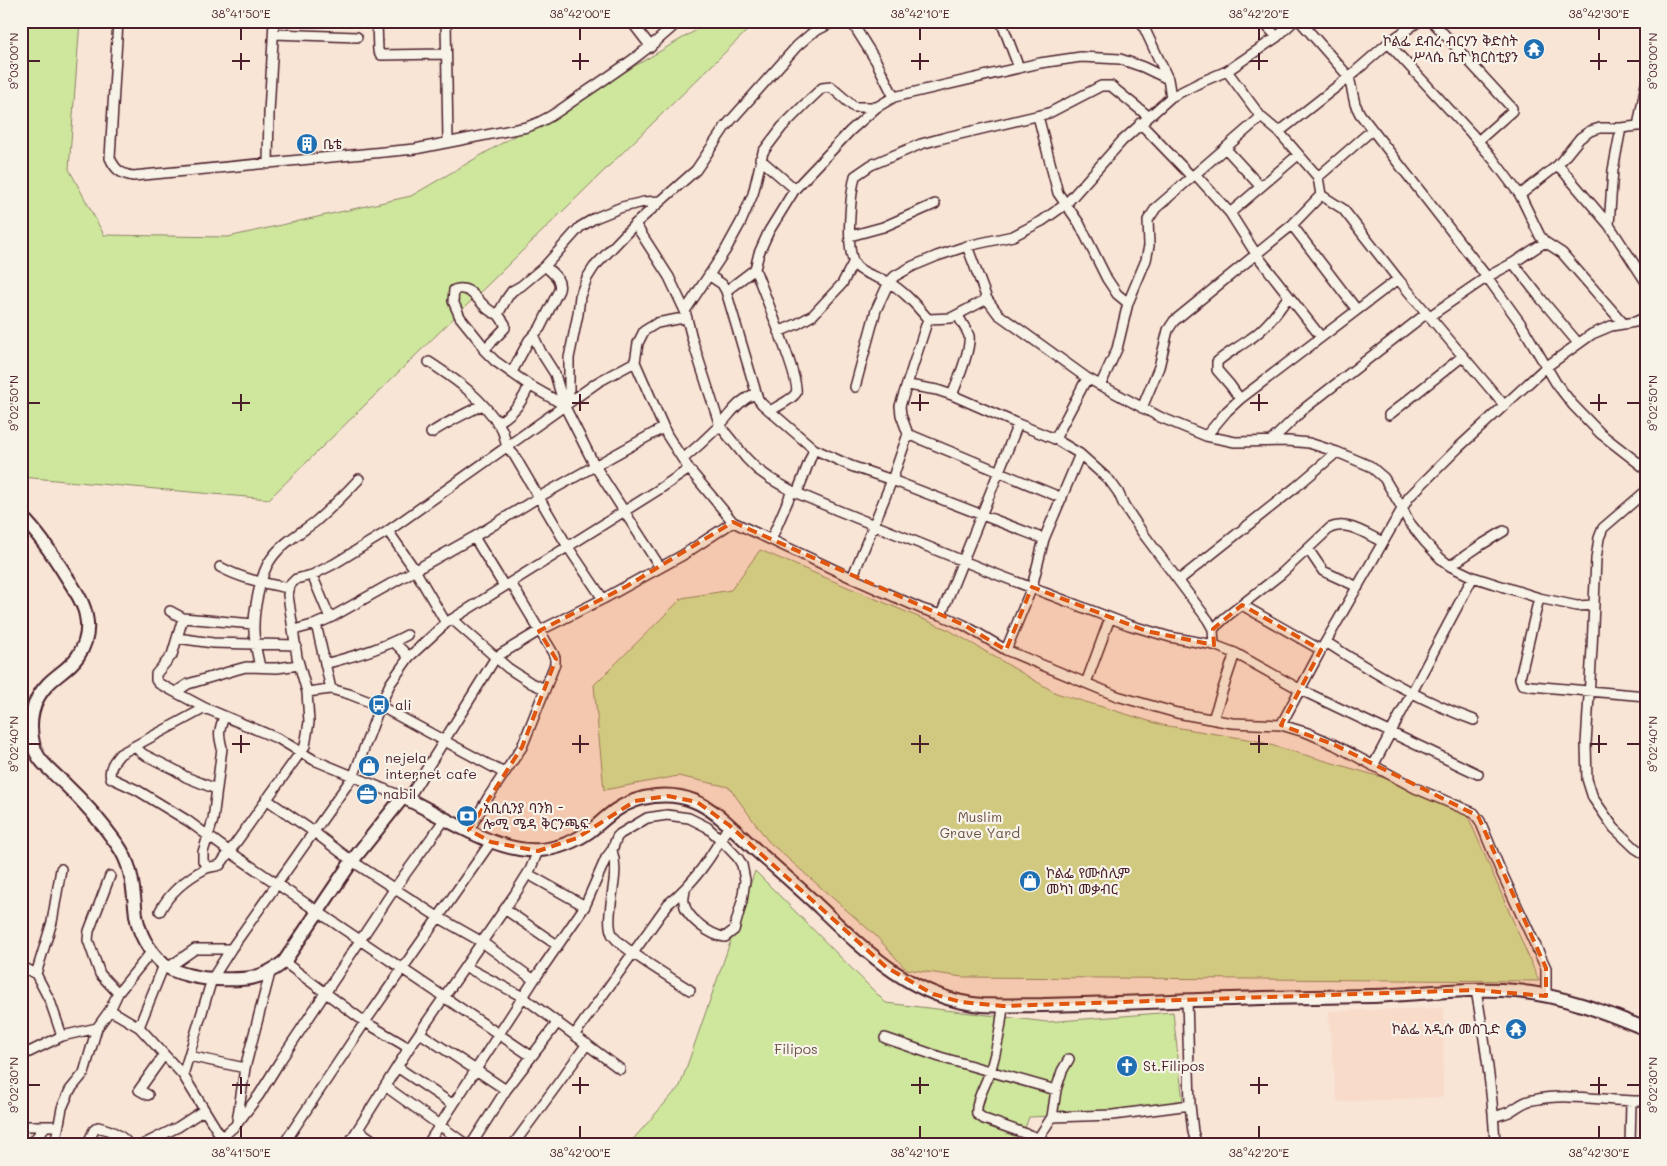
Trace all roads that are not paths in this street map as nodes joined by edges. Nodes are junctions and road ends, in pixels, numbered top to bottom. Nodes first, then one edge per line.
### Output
1 (118, 21) edge
2 (274, 21) edge
3 (446, 21) edge
4 (631, 21) edge
5 (679, 21) edge
6 (836, 21) edge
7 (851, 21) edge
8 (1001, 21) edge
9 (1141, 21) edge
10 (1262, 21) edge
11 (1294, 21) edge
12 (1300, 21) edge
13 (1419, 21) edge
14 (1432, 21) edge
15 (377, 23) dead end
16 (274, 34) junction
17 (357, 37) dead end
18 (1277, 37) junction
19 (1388, 43) junction
20 (651, 47) junction
21 (446, 54) junction
22 (1019, 68) junction
23 (1227, 71) junction
24 (1348, 77) junction
25 (1168, 79) junction
26 (1646, 84) edge
27 (894, 97) junction
28 (1171, 97) junction
29 (877, 107) junction
30 (1038, 116) junction
31 (1148, 116) junction
32 (1261, 117) junction
33 (1140, 122) junction
34 (1642, 126) edge
35 (1621, 128) junction
36 (1372, 130) junction
37 (1279, 132) junction
38 (1478, 141) junction
39 (448, 142) junction
40 (1226, 149) junction
41 (1298, 155) junction
42 (760, 159) junction
43 (268, 164) junction
44 (1558, 165) junction
45 (1194, 175) junction
46 (1318, 177) junction
47 (1260, 186) junction
48 (795, 189) junction
49 (1321, 195) junction
50 (1520, 195) junction
51 (661, 201) junction
52 (935, 204) dead end
53 (1066, 204) junction
54 (1230, 213) junction
55 (635, 224) junction
56 (1292, 225) junction
57 (1609, 225) junction
58 (850, 236) junction
59 (1545, 242) junction
60 (966, 246) junction
61 (1256, 254) junction
62 (853, 263) junction
63 (1513, 263) junction
64 (545, 266) junction
65 (755, 268) junction
66 (710, 276) junction
67 (1487, 277) junction
68 (1398, 279) junction
69 (889, 282) junction
70 (1646, 282) edge
71 (726, 291) junction
72 (1288, 298) junction
73 (987, 299) junction
74 (1128, 304) junction
75 (1357, 310) junction
76 (498, 314) junction
77 (1429, 314) junction
78 (686, 315) junction
79 (958, 315) junction
80 (1646, 316) edge
81 (928, 319) junction
82 (1623, 323) junction
83 (778, 332) junction
84 (534, 337) junction
85 (1321, 337) junction
86 (1578, 343) junction
87 (484, 350) junction
88 (1463, 356) junction
89 (429, 362) dead end
90 (635, 362) junction
91 (1546, 367) junction
92 (512, 372) junction
93 (1087, 378) junction
94 (529, 385) junction
95 (908, 385) junction
96 (1100, 386) junction
97 (855, 387) dead end
98 (756, 393) junction
99 (952, 395) junction
100 (1240, 399) junction
101 (482, 405) junction
102 (1504, 405) junction
103 (564, 406) junction
104 (1142, 408) junction
105 (770, 411) junction
106 (1389, 414) dead end
107 (497, 423) junction
108 (1018, 424) junction
109 (720, 426) junction
110 (663, 428) junction
111 (432, 433) dead end
112 (908, 434) junction
113 (1206, 436) junction
114 (1055, 439) junction
115 (1271, 441) junction
116 (507, 447) junction
117 (814, 449) junction
118 (1337, 452) junction
119 (1080, 454) junction
120 (683, 459) junction
121 (595, 466) junction
122 (689, 468) junction
123 (1646, 469) edge
124 (999, 471) junction
125 (359, 479) dead end
126 (892, 480) junction
127 (1646, 491) edge
128 (795, 492) junction
129 (539, 497) junction
130 (1062, 498) junction
131 (1402, 508) junction
132 (624, 511) junction
133 (21, 516) edge
134 (982, 516) junction
135 (733, 522) junction
136 (875, 524) junction
137 (388, 531) junction
138 (1504, 531) dead end
139 (474, 537) junction
140 (1044, 539) junction
141 (771, 540) junction
142 (1383, 542) junction
143 (568, 547) junction
144 (1308, 549) junction
145 (964, 560) junction
146 (1450, 566) junction
147 (220, 567) dead end
148 (660, 567) junction
149 (415, 570) junction
150 (312, 575) junction
151 (1473, 577) junction
152 (852, 578) junction
153 (1179, 580) junction
154 (261, 582) junction
155 (508, 585) junction
156 (1032, 587) junction
157 (288, 588) junction
158 (1358, 588) junction
159 (1539, 598) junction
160 (603, 599) junction
161 (1242, 605) junction
162 (1594, 605) junction
163 (170, 612) dead end
164 (942, 615) junction
165 (184, 618) junction
166 (330, 618) junction
167 (1110, 618) junction
168 (449, 621) junction
169 (254, 624) junction
170 (316, 624) junction
171 (1213, 629) junction
172 (294, 630) junction
173 (539, 631) junction
174 (407, 635) dead end
175 (177, 638) junction
176 (394, 642) junction
177 (1326, 642) junction
178 (255, 644) junction
179 (1214, 644) junction
180 (296, 645) junction
181 (1006, 650) junction
182 (1321, 650) junction
183 (1235, 653) junction
184 (409, 657) junction
185 (496, 657) junction
186 (299, 664) junction
187 (325, 664) junction
188 (260, 667) junction
189 (1086, 683) junction
190 (331, 689) junction
191 (545, 689) junction
192 (1301, 690) junction
193 (1589, 691) junction
194 (176, 692) junction
195 (308, 692) junction
196 (1411, 692) junction
197 (1646, 696) edge
198 (380, 706) junction
199 (205, 708) junction
200 (224, 716) junction
201 (1213, 719) junction
202 (1474, 720) dead end
203 (26, 722) edge
204 (1281, 725) junction
205 (1390, 732) junction
206 (444, 740) junction
207 (135, 748) junction
208 (301, 752) junction
209 (1373, 766) junction
210 (504, 773) junction
211 (1478, 774) dead end
212 (354, 775) junction
213 (216, 789) junction
214 (406, 798) junction
215 (266, 799) junction
216 (446, 819) junction
217 (729, 825) junction
218 (469, 830) junction
219 (314, 832) junction
220 (207, 836) junction
221 (721, 840) junction
222 (491, 842) junction
223 (612, 850) junction
224 (538, 851) junction
225 (230, 852) junction
226 (1646, 855) edge
227 (352, 860) junction
228 (207, 867) junction
229 (61, 869) dead end
230 (528, 874) junction
231 (110, 876) dead end
232 (277, 884) junction
233 (395, 888) junction
234 (685, 890) junction
235 (585, 906) junction
236 (506, 910) junction
237 (160, 911) dead end
238 (319, 911) junction
239 (438, 917) junction
240 (361, 940) junction
241 (482, 942) junction
242 (557, 946) junction
243 (231, 949) junction
244 (152, 951) junction
245 (634, 953) junction
246 (284, 962) junction
247 (21, 966) edge
248 (167, 966) junction
249 (466, 967) junction
250 (402, 969) junction
251 (270, 973) junction
252 (36, 974) junction
253 (212, 979) junction
254 (534, 980) junction
255 (690, 990) dead end
256 (1476, 990) junction
257 (326, 992) junction
258 (118, 993) junction
259 (444, 996) junction
260 (1546, 996) junction
261 (523, 997) junction
262 (1187, 1000) junction
263 (1003, 1006) junction
264 (110, 1010) junction
265 (365, 1022) junction
266 (558, 1022) junction
267 (140, 1027) junction
268 (97, 1028) junction
269 (1646, 1029) edge
270 (420, 1033) junction
271 (500, 1034) junction
272 (574, 1034) junction
273 (62, 1036) junction
274 (885, 1038) dead end
275 (587, 1044) junction
276 (409, 1048) junction
277 (164, 1055) junction
278 (21, 1056) edge
279 (189, 1056) junction
280 (531, 1056) junction
281 (1069, 1059) dead end
282 (397, 1067) junction
283 (244, 1068) junction
284 (620, 1069) dead end
285 (476, 1071) junction
286 (990, 1071) junction
287 (183, 1075) junction
288 (385, 1086) junction
289 (506, 1090) junction
290 (1056, 1090) junction
291 (148, 1095) dead end
292 (1631, 1101) junction
293 (1646, 1101) edge
294 (452, 1104) junction
295 (1190, 1105) junction
296 (204, 1110) junction
297 (1052, 1117) junction
298 (1494, 1117) junction
299 (440, 1124) junction
300 (236, 1125) junction
301 (21, 1126) edge
302 (58, 1126) junction
303 (45, 1127) junction
304 (358, 1130) junction
305 (224, 1141) edge
306 (1036, 1141) edge
307 (30, 1145) edge
308 (55, 1145) edge
309 (87, 1145) edge
310 (129, 1145) edge
311 (142, 1145) edge
312 (283, 1145) edge
313 (348, 1145) edge
314 (380, 1145) edge
315 (427, 1145) edge
316 (467, 1145) edge
317 (471, 1145) edge
318 (513, 1145) edge
319 (1197, 1145) edge
320 (1495, 1145) edge
321 (1630, 1145) edge

1 - 43 street
2 - 16 street
3 - 21 street
4 - 20 street
5 - 20 street
6 - 51 street
7 - 27 street
8 - 22 street
9 - 25 street
10 - 18 street
11 - 18 street
12 - 24 street
13 - 19 street
14 - 38 street
15 - 21 street
16 - 17 street
16 - 43 street
18 - 23 street
19 - 24 street
19 - 38 street
20 - 39 street
21 - 39 street
22 - 25 street
22 - 27 street
23 - 28 street
23 - 32 street
24 - 36 street
24 - 37 street
25 - 28 street
26 - 34 street
27 - 29 street
28 - 31 street
29 - 42 street
29 - 48 street
30 - 31 street
30 - 53 street
30 - 58 street
31 - 33 street
32 - 37 street
32 - 40 street
33 - 45 street
33 - 53 street
34 - 35 street
35 - 44 street
35 - 57 street
36 - 46 street
36 - 67 street
37 - 41 street
38 - 50 street
39 - 43 street
40 - 45 street
40 - 47 street
41 - 46 street
41 - 47 street
42 - 48 street
42 - 66 street
44 - 50 street
44 - 57 street
45 - 54 street
45 - 74 street
46 - 49 street
47 - 54 street
48 - 65 street
49 - 56 street
49 - 68 street
50 - 59 street
51 - 55 street
51 - 64 street
52 - 58 street
53 - 60 street
53 - 74 street
54 - 61 street
55 - 78 street
55 - 103 street
56 - 61 street
56 - 75 street
57 - 70 street
58 - 62 street
59 - 63 street
59 - 82 street
60 - 69 street
60 - 73 street
61 - 72 street
61 - 104 street
62 - 69 street
62 - 83 street
63 - 67 street
63 - 86 street
64 - 76 street
64 - 84 street
65 - 71 street
65 - 83 street
66 - 71 street
66 - 78 street
67 - 77 street
67 - 91 street
68 - 75 street
68 - 77 street
69 - 81 street
69 - 97 street
71 - 98 street
72 - 85 street
72 - 100 street
73 - 79 street
73 - 93 street
74 - 96 street
75 - 85 street
76 - 87 street
76 - 87 street
77 - 88 street
77 - 115 street
78 - 90 street
78 - 109 street
79 - 81 street
79 - 99 street
80 - 82 street
81 - 95 street
82 - 86 street
83 - 105 street
84 - 92 street
84 - 103 street
85 - 100 street
86 - 91 street
87 - 92 street
88 - 102 street
88 - 106 street
89 - 101 street
90 - 103 street
90 - 110 street
91 - 102 street
91 - 123 street
92 - 94 street
93 - 96 street
93 - 114 street
94 - 103 street
94 - 107 street
95 - 99 street
95 - 112 street
96 - 104 street
98 - 105 street
98 - 109 street
99 - 108 street
100 - 113 street
101 - 107 street
101 - 111 street
102 - 131 street
103 - 116 street
103 - 121 street
104 - 113 street
105 - 117 street
107 - 116 street
108 - 114 street
108 - 124 street
109 - 120 street
109 - 128 street
110 - 120 street
110 - 121 street
112 - 124 street
112 - 126 street
113 - 115 street
114 - 119 street
115 - 118 street
116 - 129 street
116 - 137 street
117 - 126 street
117 - 128 street
118 - 131 street
118 - 153 street
119 - 130 street
119 - 153 street
120 - 122 street
121 - 129 street
121 - 132 street
122 - 132 street
122 - 135 street
124 - 130 street
124 - 134 street
125 - 154 street
126 - 134 street
126 - 136 street
127 - 162 street
128 - 136 street
128 - 141 street
129 - 139 street
129 - 143 street
130 - 140 street
131 - 142 street
131 - 146 street
132 - 143 street
132 - 148 street
133 - 203 street
134 - 140 street
134 - 145 street
135 - 141 street
135 - 148 street
136 - 145 street
136 - 152 street
137 - 149 street
137 - 150 street
138 - 146 street
139 - 149 street
139 - 155 street
140 - 156 street
141 - 152 street
142 - 144 street
142 - 158 street
143 - 155 street
143 - 160 street
144 - 158 street
144 - 161 street
145 - 156 street
145 - 164 street
146 - 151 street
147 - 154 street
148 - 160 street
149 - 166 street
149 - 168 street
150 - 157 street
150 - 166 street
151 - 159 street
151 - 196 street
152 - 164 street
153 - 171 street
154 - 157 street
154 - 169 street
155 - 168 street
155 - 173 street
156 - 167 street
156 - 181 street
157 - 172 street
158 - 177 street
159 - 162 street
159 - 193 street
160 - 173 street
161 - 171 street
161 - 182 street
162 - 193 street
163 - 165 street
164 - 181 street
165 - 169 street
165 - 175 street
166 - 170 street
167 - 179 street
167 - 189 street
168 - 184 street
168 - 185 street
169 - 178 street
170 - 172 street
170 - 187 street
171 - 179 street
172 - 180 street
173 - 185 street
173 - 191 street
174 - 176 street
175 - 178 street
175 - 194 street
176 - 184 street
176 - 187 street
177 - 182 street
177 - 196 street
178 - 180 street
178 - 188 street
179 - 183 street
180 - 186 street
181 - 189 street
182 - 192 street
183 - 192 street
183 - 201 street
184 - 198 street
185 - 191 street
185 - 206 street
186 - 188 street
186 - 195 street
187 - 190 street
188 - 194 street
189 - 201 street
190 - 195 street
190 - 198 street
191 - 210 street
192 - 204 street
192 - 205 street
193 - 197 street
193 - 226 street
194 - 199 street
195 - 208 street
196 - 202 street
196 - 205 street
198 - 206 street
198 - 212 street
199 - 200 street
199 - 207 street
200 - 208 street
200 - 213 street
201 - 204 street
203 - 244 street
204 - 209 street
205 - 209 street
205 - 211 street
206 - 210 street
206 - 214 street
207 - 213 street
207 - 220 street
208 - 212 street
208 - 215 street
209 - 260 street
210 - 218 street
212 - 214 street
212 - 219 street
213 - 220 street
214 - 216 street
214 - 227 street
215 - 219 street
215 - 225 street
216 - 218 street
216 - 233 street
217 - 221 street
217 - 224 street
217 - 263 street
218 - 222 street
219 - 227 street
219 - 232 street
220 - 225 street
220 - 228 street
221 - 223 street
221 - 234 street
221 - 234 street
222 - 224 street
222 - 239 street
223 - 235 street
223 - 245 street
224 - 230 street
225 - 228 street
225 - 232 street
227 - 233 street
227 - 238 street
228 - 237 street
229 - 252 street
230 - 235 street
230 - 236 street
231 - 258 street
232 - 238 street
232 - 243 street
233 - 239 street
233 - 240 street
234 - 245 street
235 - 242 street
236 - 241 street
236 - 242 street
238 - 240 street
238 - 246 street
239 - 241 street
239 - 250 street
240 - 250 street
240 - 257 street
241 - 249 street
241 - 254 street
242 - 254 street
243 - 248 street
243 - 253 street
244 - 248 street
244 - 258 street
245 - 255 street
245 - 272 street
246 - 251 street
246 - 257 street
247 - 252 street
248 - 253 street
248 - 267 street
249 - 259 street
249 - 261 street
250 - 259 street
250 - 265 street
251 - 253 street
251 - 283 street
252 - 273 street
253 - 279 street
254 - 261 street
256 - 260 street
256 - 262 street
256 - 298 street
257 - 265 street
257 - 300 street
258 - 264 street
259 - 270 street
259 - 271 street
260 - 269 street
261 - 266 street
261 - 271 street
262 - 263 street
262 - 295 street
263 - 286 street
264 - 267 street
264 - 268 street
265 - 276 street
265 - 312 street
266 - 272 street
266 - 280 street
267 - 277 street
268 - 273 street
268 - 302 street
270 - 276 street
270 - 285 street
271 - 280 street
271 - 285 street
272 - 275 street
273 - 278 street
274 - 286 street
275 - 284 street
275 - 318 street
276 - 282 street
277 - 287 street
277 - 291 street
279 - 283 street
279 - 287 street
280 - 289 street
281 - 290 street
282 - 288 street
282 - 294 street
283 - 300 street
285 - 289 street
285 - 294 street
286 - 290 street
286 - 306 street
287 - 296 street
288 - 299 street
288 - 304 street
289 - 317 street
290 - 297 street
292 - 293 street
292 - 298 street
292 - 321 street
294 - 299 street
295 - 297 street
295 - 319 street
296 - 305 street
296 - 311 street
297 - 306 street
298 - 320 street
299 - 315 street
299 - 316 street
300 - 305 street
301 - 303 street
302 - 303 street
302 - 308 street
303 - 307 street
304 - 313 street
304 - 314 street
309 - 310 street

